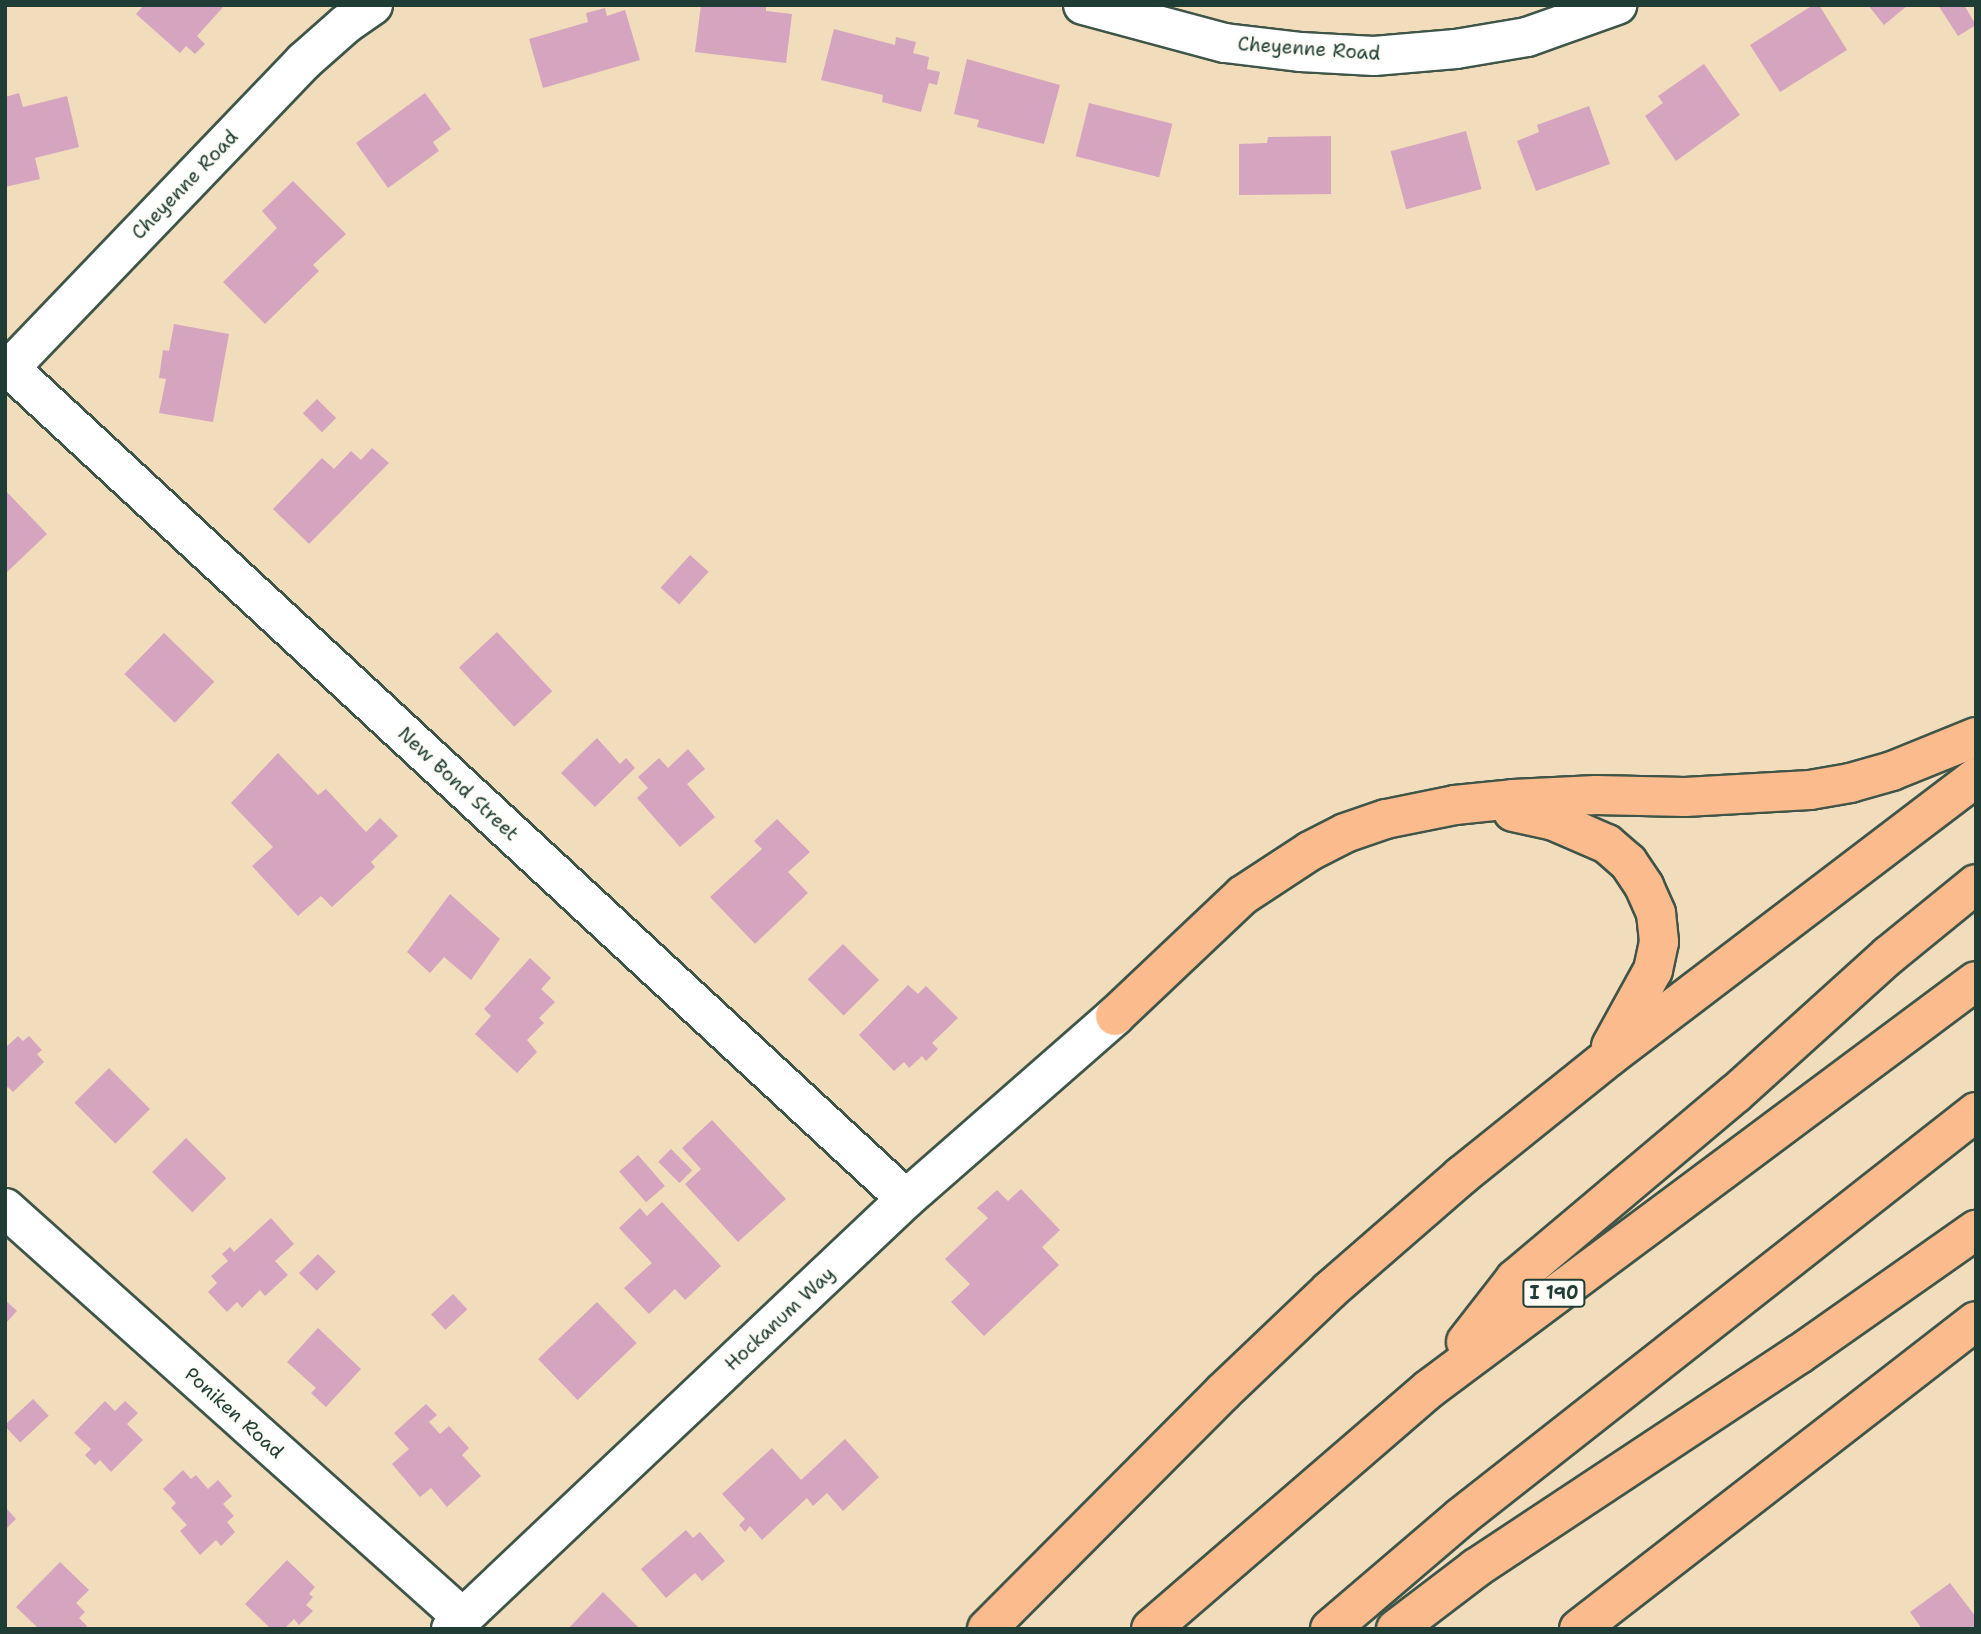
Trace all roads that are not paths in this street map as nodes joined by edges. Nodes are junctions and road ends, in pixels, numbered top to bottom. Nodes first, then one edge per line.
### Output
1 (373, 5) edge
2 (1083, 5) edge
3 (1617, 5) edge
4 (7, 369) edge
5 (1976, 737) edge
6 (1976, 778) edge
7 (1455, 805) junction
8 (1976, 884) edge
9 (1976, 981) edge
10 (1115, 1016) joint
11 (1597, 1067) junction
12 (1976, 1112) edge
13 (906, 1199) junction
14 (5, 1208) edge
15 (1976, 1230) edge
16 (1976, 1321) edge
17 (1429, 1389) junction
18 (457, 1623) edge
19 (987, 1629) edge
20 (1151, 1629) edge
21 (1330, 1629) edge
22 (1396, 1629) edge
23 (1578, 1629) edge

1 - 4 street, Cheyenne Road
2 - 3 street, Cheyenne Road
4 - 13 street, New Bond Street
5 - 7 highway
6 - 11 highway
7 - 10 highway
7 - 11 highway
8 - 17 highway
9 - 17 highway, I 190
10 - 13 street, Hockanum Way
11 - 19 highway
12 - 21 highway
13 - 18 street, Hockanum Way
14 - 18 street, Poniken Road
15 - 22 highway
16 - 23 highway
17 - 20 highway, I 190

